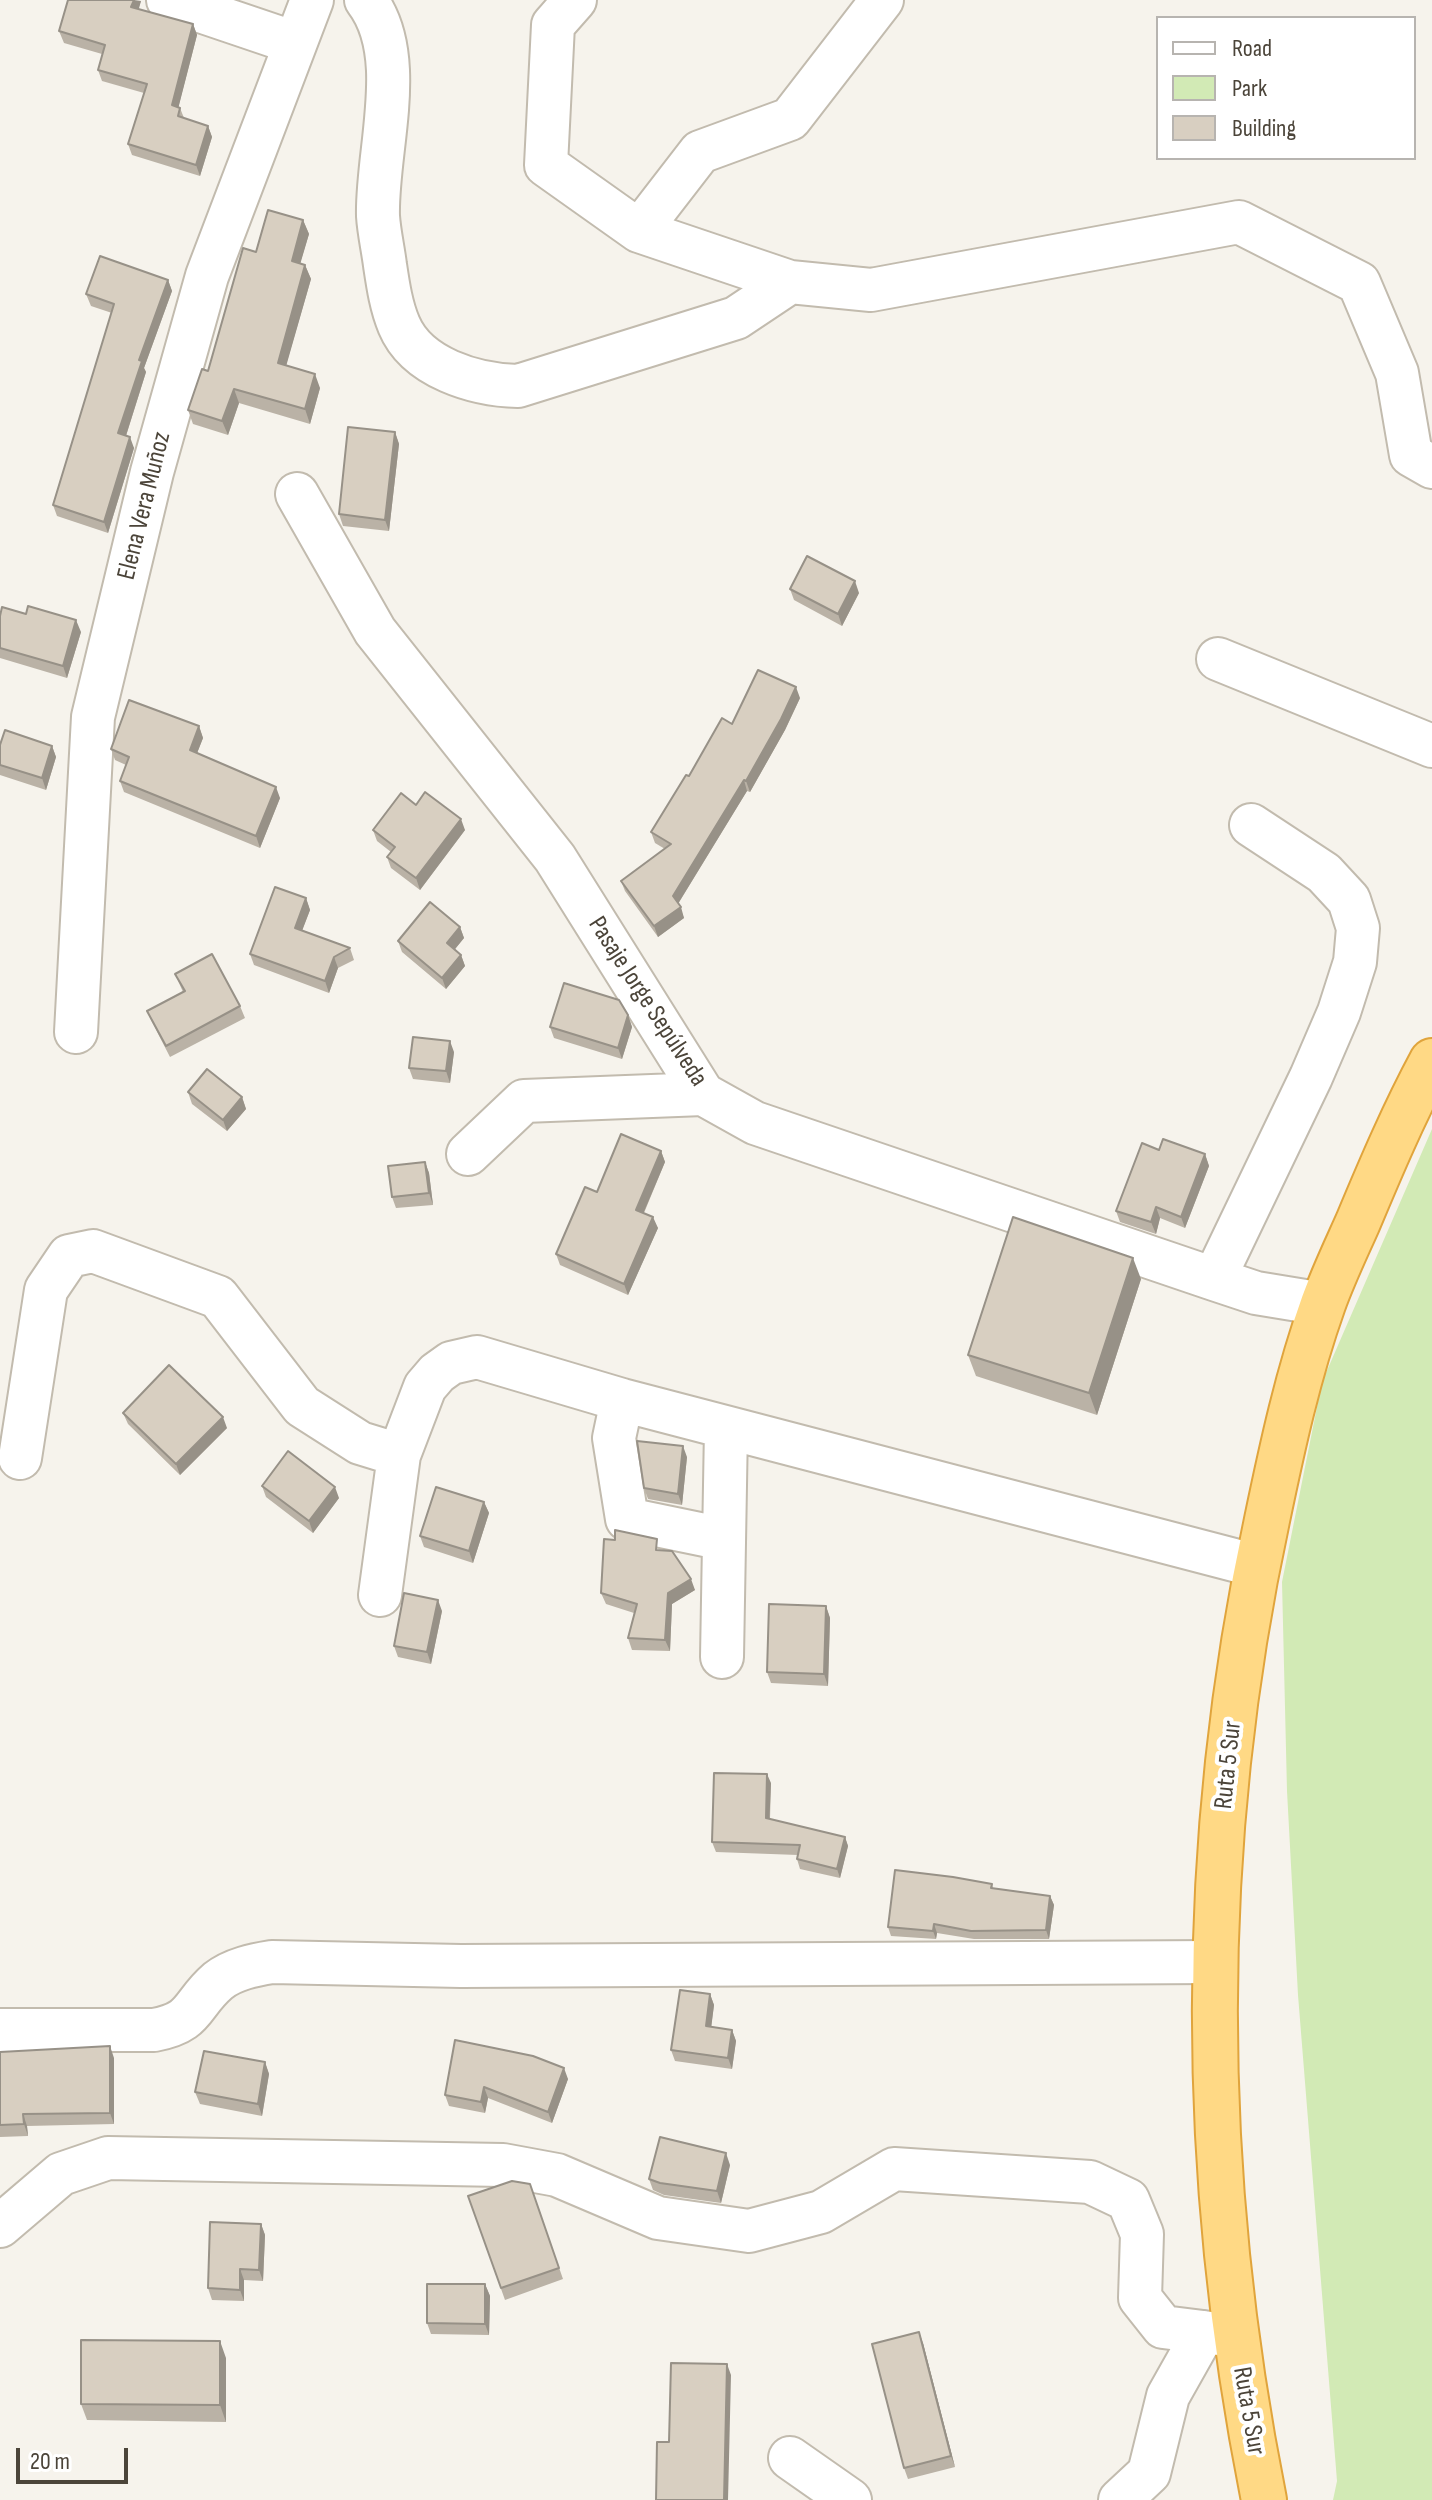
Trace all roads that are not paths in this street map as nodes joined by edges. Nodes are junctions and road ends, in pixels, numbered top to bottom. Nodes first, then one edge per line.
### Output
1 (168, 0) edge
2 (312, 0) edge
3 (366, 0) edge
4 (575, 0) edge
5 (882, 0) edge
6 (295, 43) junction
7 (639, 231) junction
8 (790, 282) junction
9 (1432, 467) edge
10 (297, 494) dead end
11 (1218, 659) dead end
12 (1432, 746) edge
13 (1251, 825) dead end
14 (76, 1032) dead end
15 (1432, 1061) edge
16 (703, 1094) junction
17 (468, 1154) dead end
18 (1214, 1279) junction
19 (1323, 1304) junction
20 (622, 1400) junction
21 (726, 1428) junction
22 (399, 1455) junction
23 (20, 1458) dead end
24 (724, 1539) junction
25 (1257, 1566) junction
26 (380, 1595) dead end
27 (722, 1657) dead end
28 (1215, 1962) junction
29 (0, 2030) edge
30 (0, 2226) edge
31 (1220, 2334) junction
32 (790, 2458) dead end
33 (850, 2500) edge
34 (1120, 2500) edge
35 (1264, 2500) edge

1 - 6 street
2 - 6 street, Elena Vera Muñoz
3 - 8 street
4 - 7 street
5 - 7 street
6 - 14 street, Elena Vera Muñoz
7 - 8 street
8 - 9 street
10 - 16 street, Pasaje Jorge Sepúlveda
11 - 12 street
13 - 18 street
15 - 19 highway, Ruta 5 Sur
16 - 17 street
16 - 18 street, Pasaje Jorge Sepúlveda
18 - 19 street, Pasaje Jorge Sepúlveda
19 - 25 highway, Ruta 5 Sur
20 - 21 street
20 - 22 street
20 - 24 street
21 - 24 street
21 - 25 street
22 - 23 street
22 - 26 street
24 - 27 street
25 - 28 highway, Ruta 5 Sur
28 - 29 street
28 - 31 highway, Ruta 5 Sur
30 - 31 street
31 - 34 street
31 - 35 highway, Ruta 5 Sur
32 - 33 street

